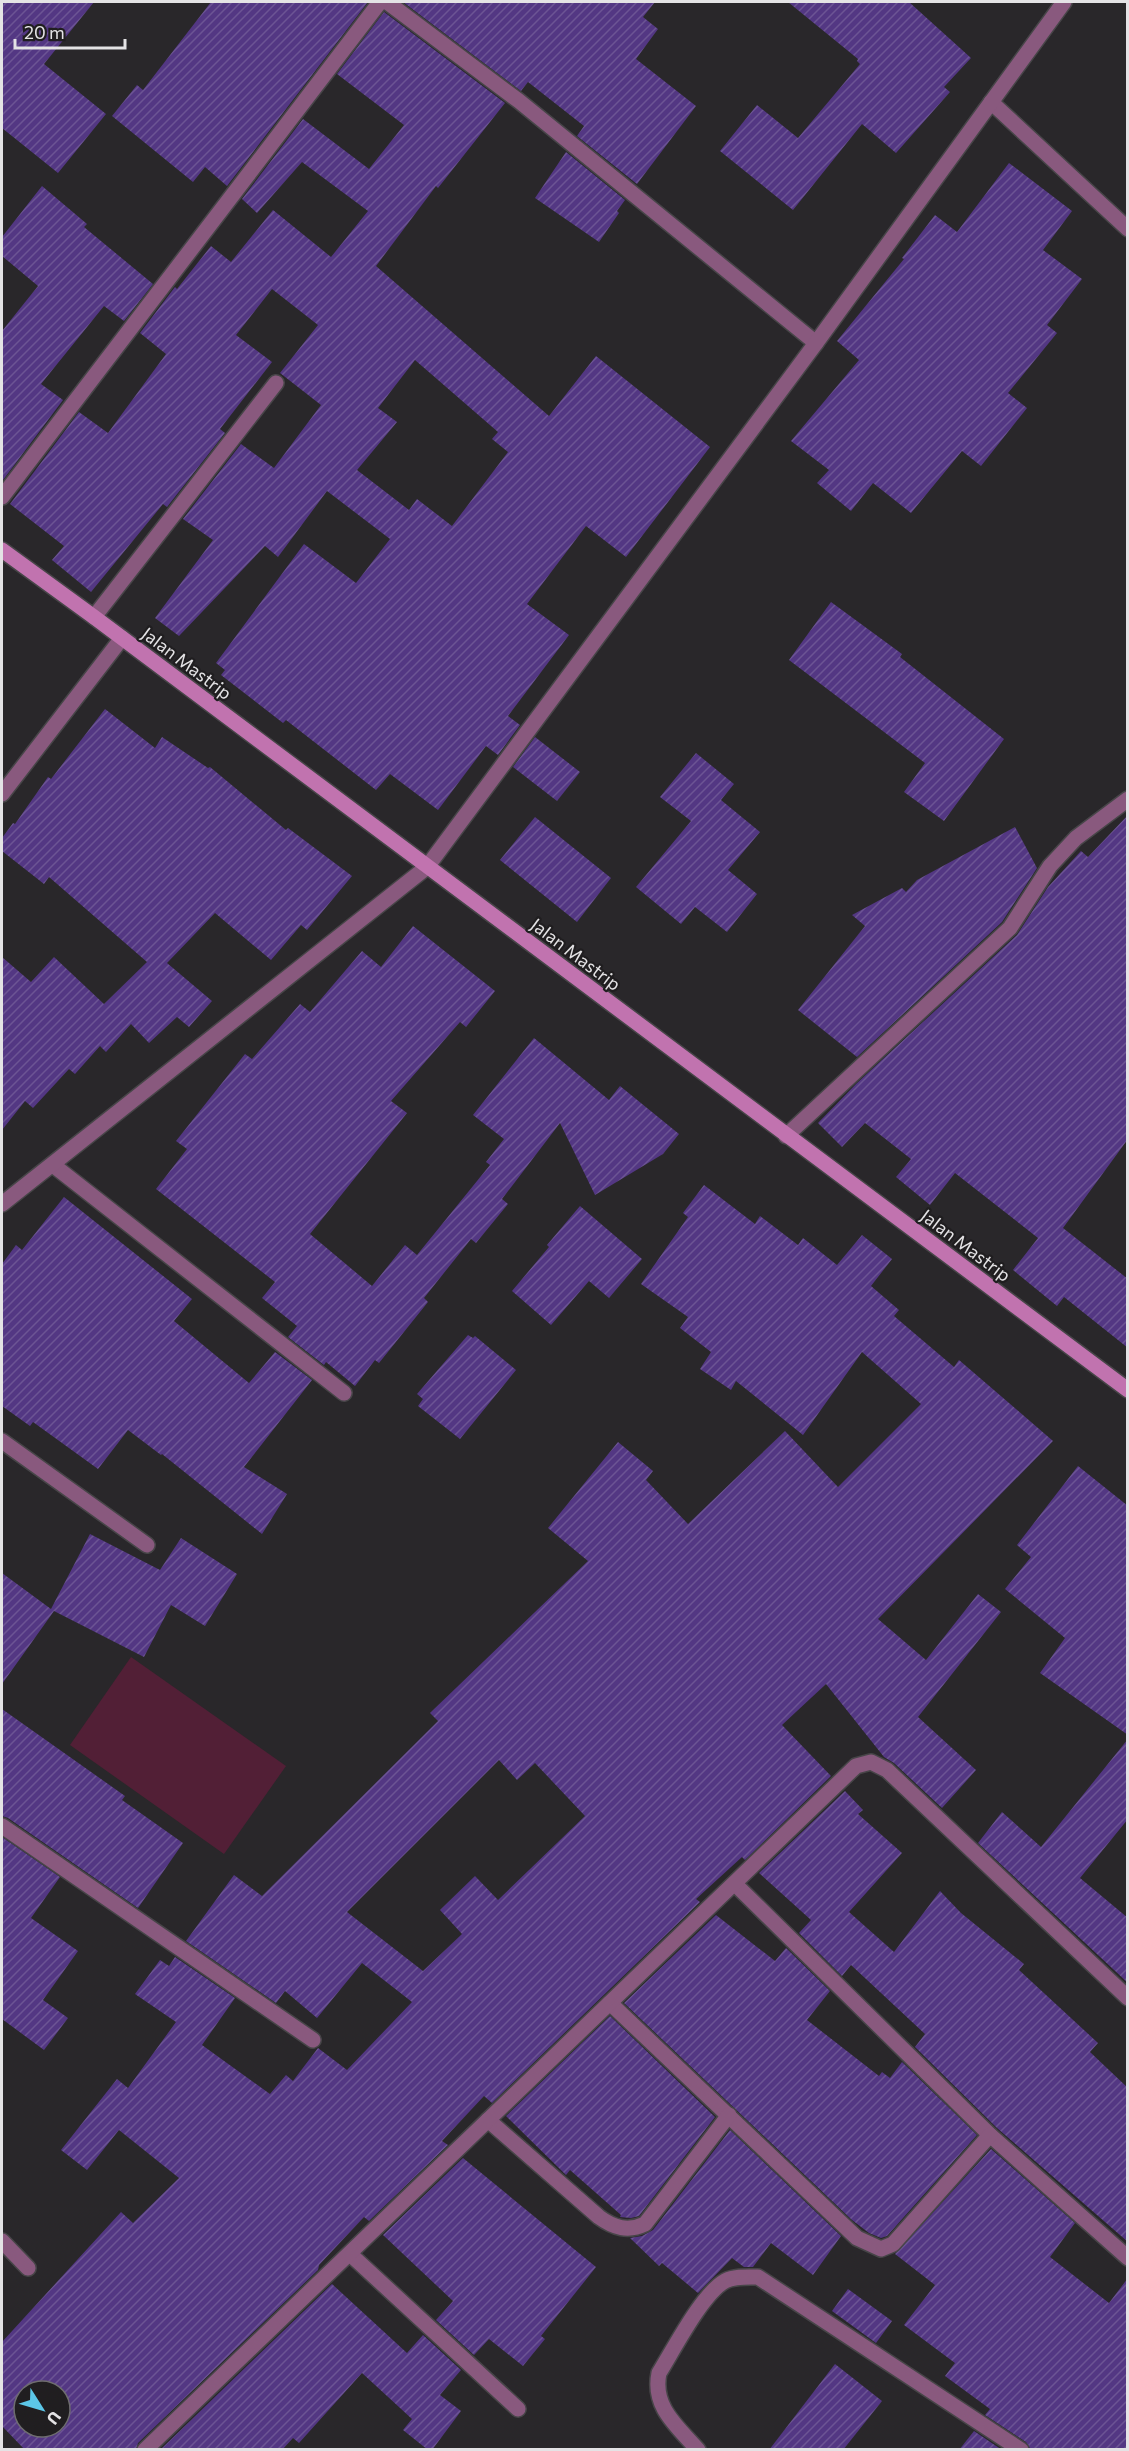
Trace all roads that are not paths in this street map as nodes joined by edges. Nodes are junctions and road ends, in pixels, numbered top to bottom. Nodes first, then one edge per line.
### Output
1 (380, 2) edge
2 (387, 2) edge
3 (1064, 2) edge
4 (991, 102) junction
5 (1128, 229) edge
6 (816, 343) junction
7 (276, 383) dead end
8 (2, 497) edge
9 (2, 550) edge
10 (94, 617) junction
11 (122, 638) junction
12 (2, 794) edge
13 (1128, 799) edge
14 (427, 867) junction
15 (786, 1136) junction
16 (53, 1165) junction
17 (2, 1204) edge
18 (1128, 1390) edge
19 (344, 1393) dead end
20 (2, 1441) edge
21 (147, 1545) dead end
22 (2, 1826) edge
23 (735, 1884) junction
24 (1128, 1998) edge
25 (610, 2003) junction
26 (313, 2040) dead end
27 (729, 2115) junction
28 (488, 2120) junction
29 (990, 2135) junction
30 (2, 2241) edge
31 (350, 2254) junction
32 (1128, 2258) edge
33 (28, 2268) dead end
34 (518, 2409) dead end
35 (145, 2450) edge
36 (698, 2450) edge
37 (1021, 2450) edge

1 - 8 street
2 - 6 street
3 - 4 street
4 - 5 street
4 - 6 street
6 - 14 street
7 - 10 street
9 - 10 main road, Jalan Mastrip
10 - 11 main road, Jalan Mastrip
11 - 12 street
11 - 14 main road, Jalan Mastrip
13 - 15 street
14 - 15 main road, Jalan Mastrip
14 - 16 street
15 - 18 main road, Jalan Mastrip
16 - 17 street
16 - 19 street
20 - 21 street
22 - 26 street
23 - 24 street
23 - 25 street
23 - 29 street
25 - 27 street
25 - 28 street
27 - 28 street
27 - 29 street
28 - 31 street
29 - 32 street
30 - 33 street
31 - 34 street
31 - 35 street
36 - 37 street

